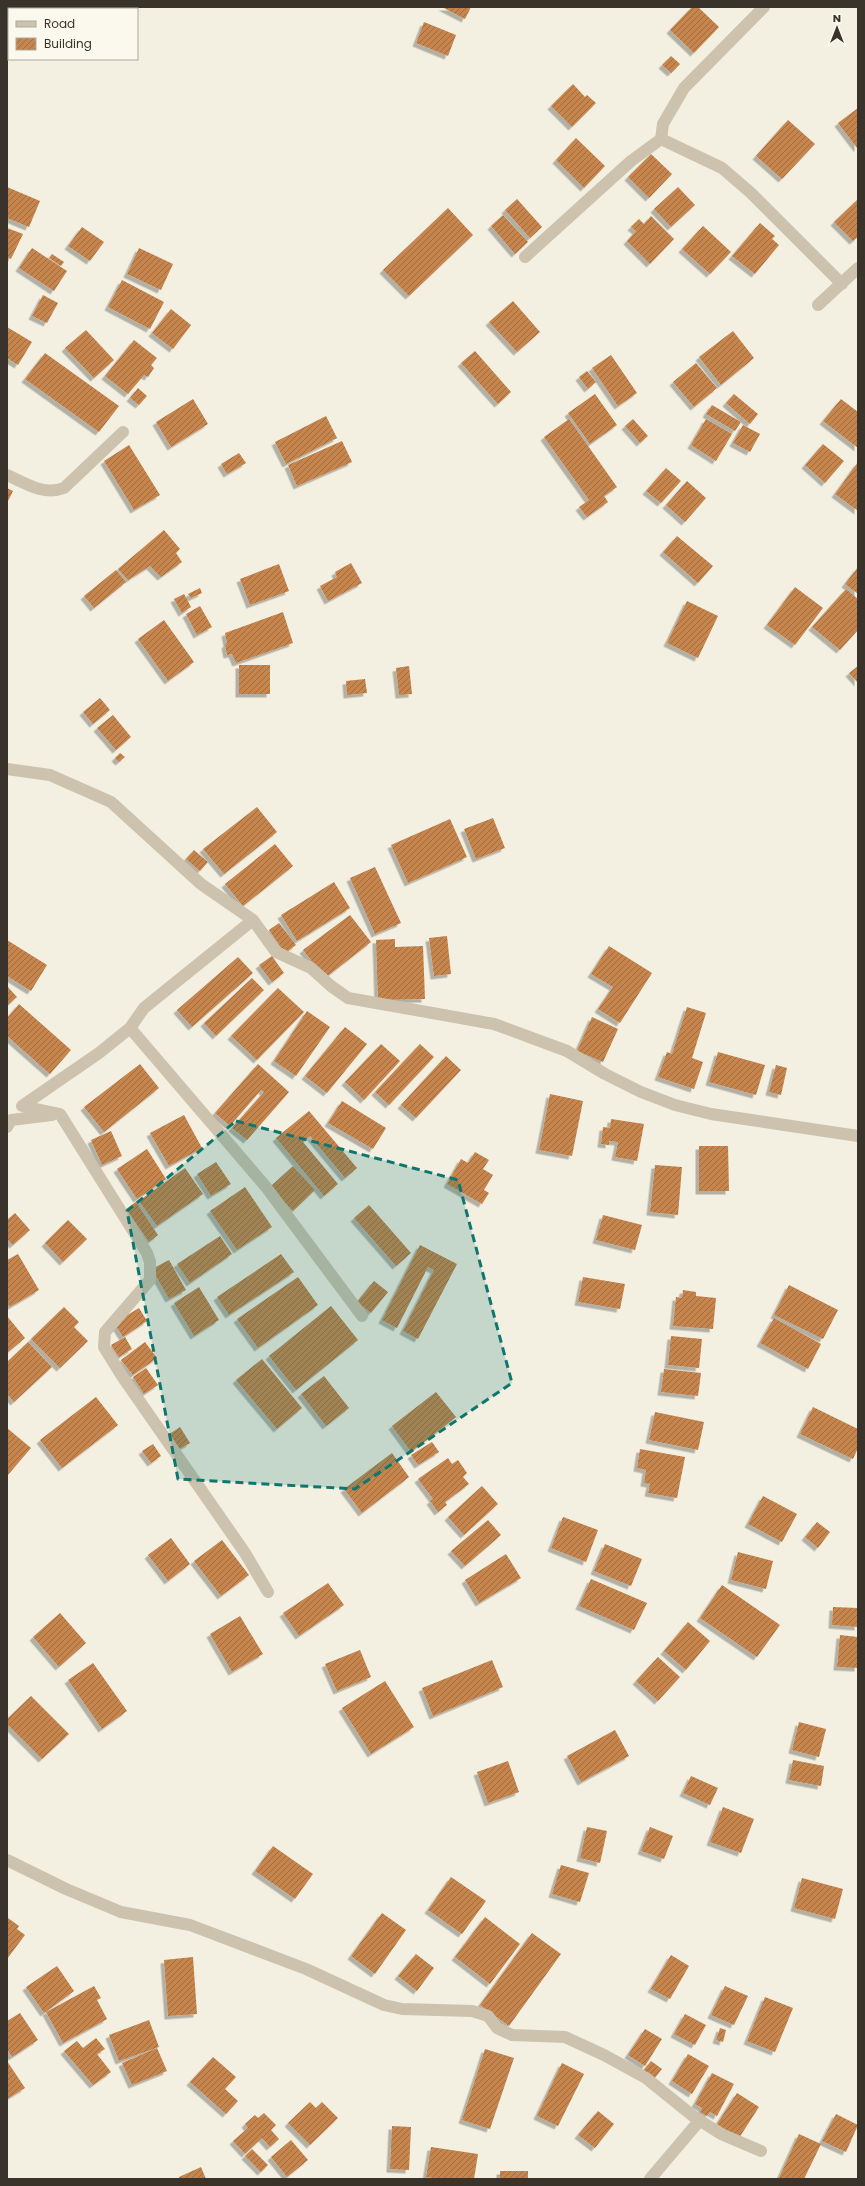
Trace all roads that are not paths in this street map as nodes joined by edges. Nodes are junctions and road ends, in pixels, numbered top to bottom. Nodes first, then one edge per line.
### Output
1 (764, 7) edge
2 (661, 139) junction
3 (525, 257) dead end
4 (858, 268) edge
5 (842, 284) junction
6 (818, 305) dead end
7 (123, 432) dead end
8 (7, 474) edge
9 (7, 769) edge
10 (252, 920) junction
11 (130, 1028) junction
12 (60, 1114) junction
13 (7, 1127) edge
14 (858, 1136) edge
15 (362, 1316) dead end
16 (268, 1592) dead end
17 (7, 1860) edge
18 (700, 2120) junction
19 (761, 2151) dead end
20 (650, 2179) edge

1 - 2 street
2 - 3 street
2 - 5 street
4 - 5 street
5 - 6 street
7 - 8 street
9 - 10 street
10 - 11 street
10 - 14 street
11 - 12 street
11 - 15 street
12 - 13 street
12 - 16 street
17 - 18 street
18 - 19 street
18 - 20 street

